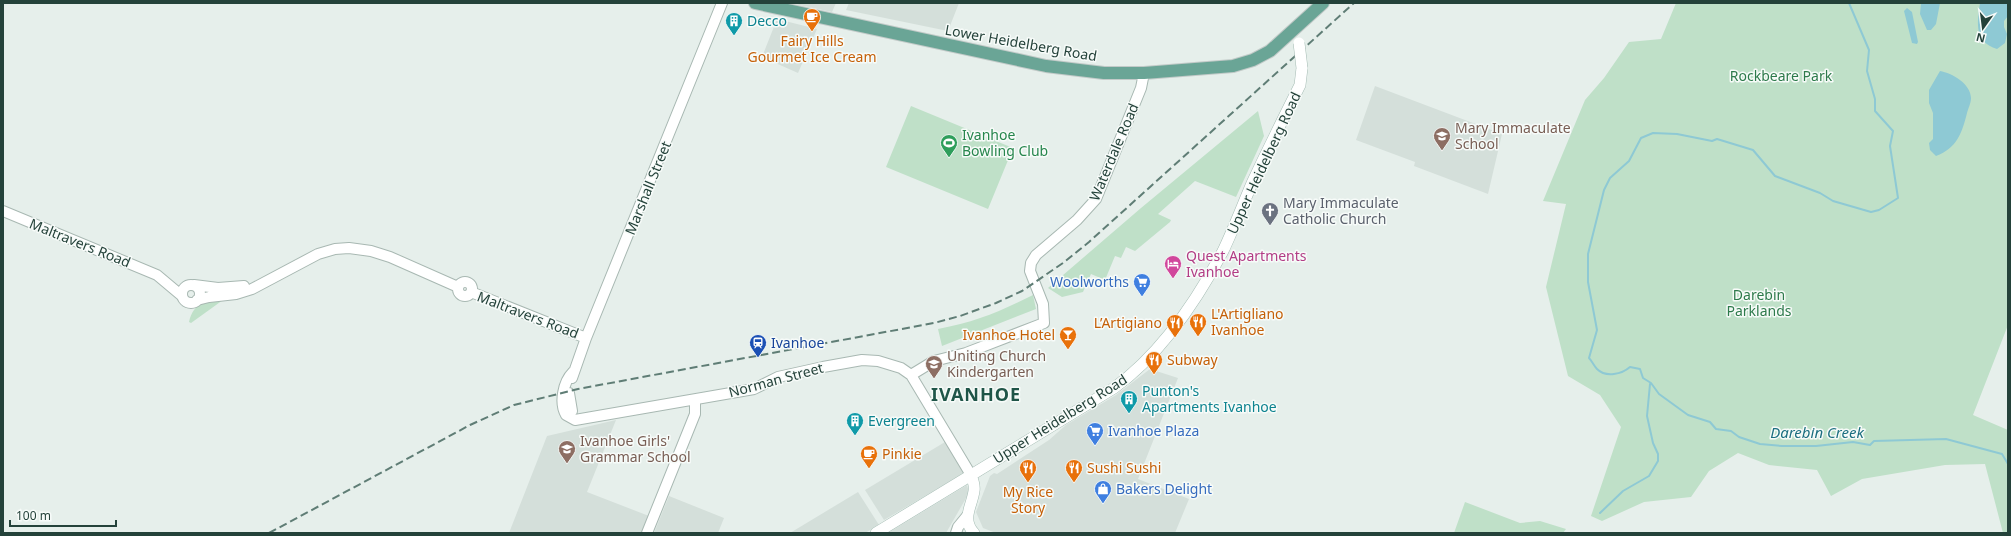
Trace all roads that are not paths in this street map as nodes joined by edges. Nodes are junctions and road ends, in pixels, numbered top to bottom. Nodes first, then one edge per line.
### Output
1 (722, 3) edge
2 (755, 3) edge
3 (1323, 3) edge
4 (1298, 27) junction
5 (1144, 73) junction
6 (3, 211) edge
7 (157, 275) junction
8 (263, 282) junction
9 (192, 285) junction
10 (182, 296) junction
11 (197, 300) junction
12 (586, 338) junction
13 (912, 375) junction
14 (695, 400) junction
15 (569, 414) joint
16 (971, 475) junction
17 (967, 516) junction
18 (647, 533) edge
19 (876, 533) edge
20 (956, 533) edge
21 (974, 533) edge

1 - 12 street, Marshall Street
2 - 5 main road, Lower Heidelberg Road
3 - 4 main road, Lower Heidelberg Road
4 - 5 main road, Lower Heidelberg Road
4 - 16 main road, Upper Heidelberg Road, bridge
5 - 13 street, Waterdale Road
6 - 7 street, Maltravers Road
7 - 9 street, Maltravers Road
7 - 10 street, Maltravers Road
8 - 9 street, Maltravers Road
8 - 11 street, Maltravers Road
8 - 12 street, Maltravers Road
9 - 10 street
9 - 11 street
10 - 11 street
12 - 15 street, Marshall Street
13 - 14 street, Norman Street
13 - 16 street
14 - 15 street, Norman Street
14 - 18 street
16 - 17 main road
16 - 19 main road, Upper Heidelberg Road
17 - 20 street
17 - 21 main road

